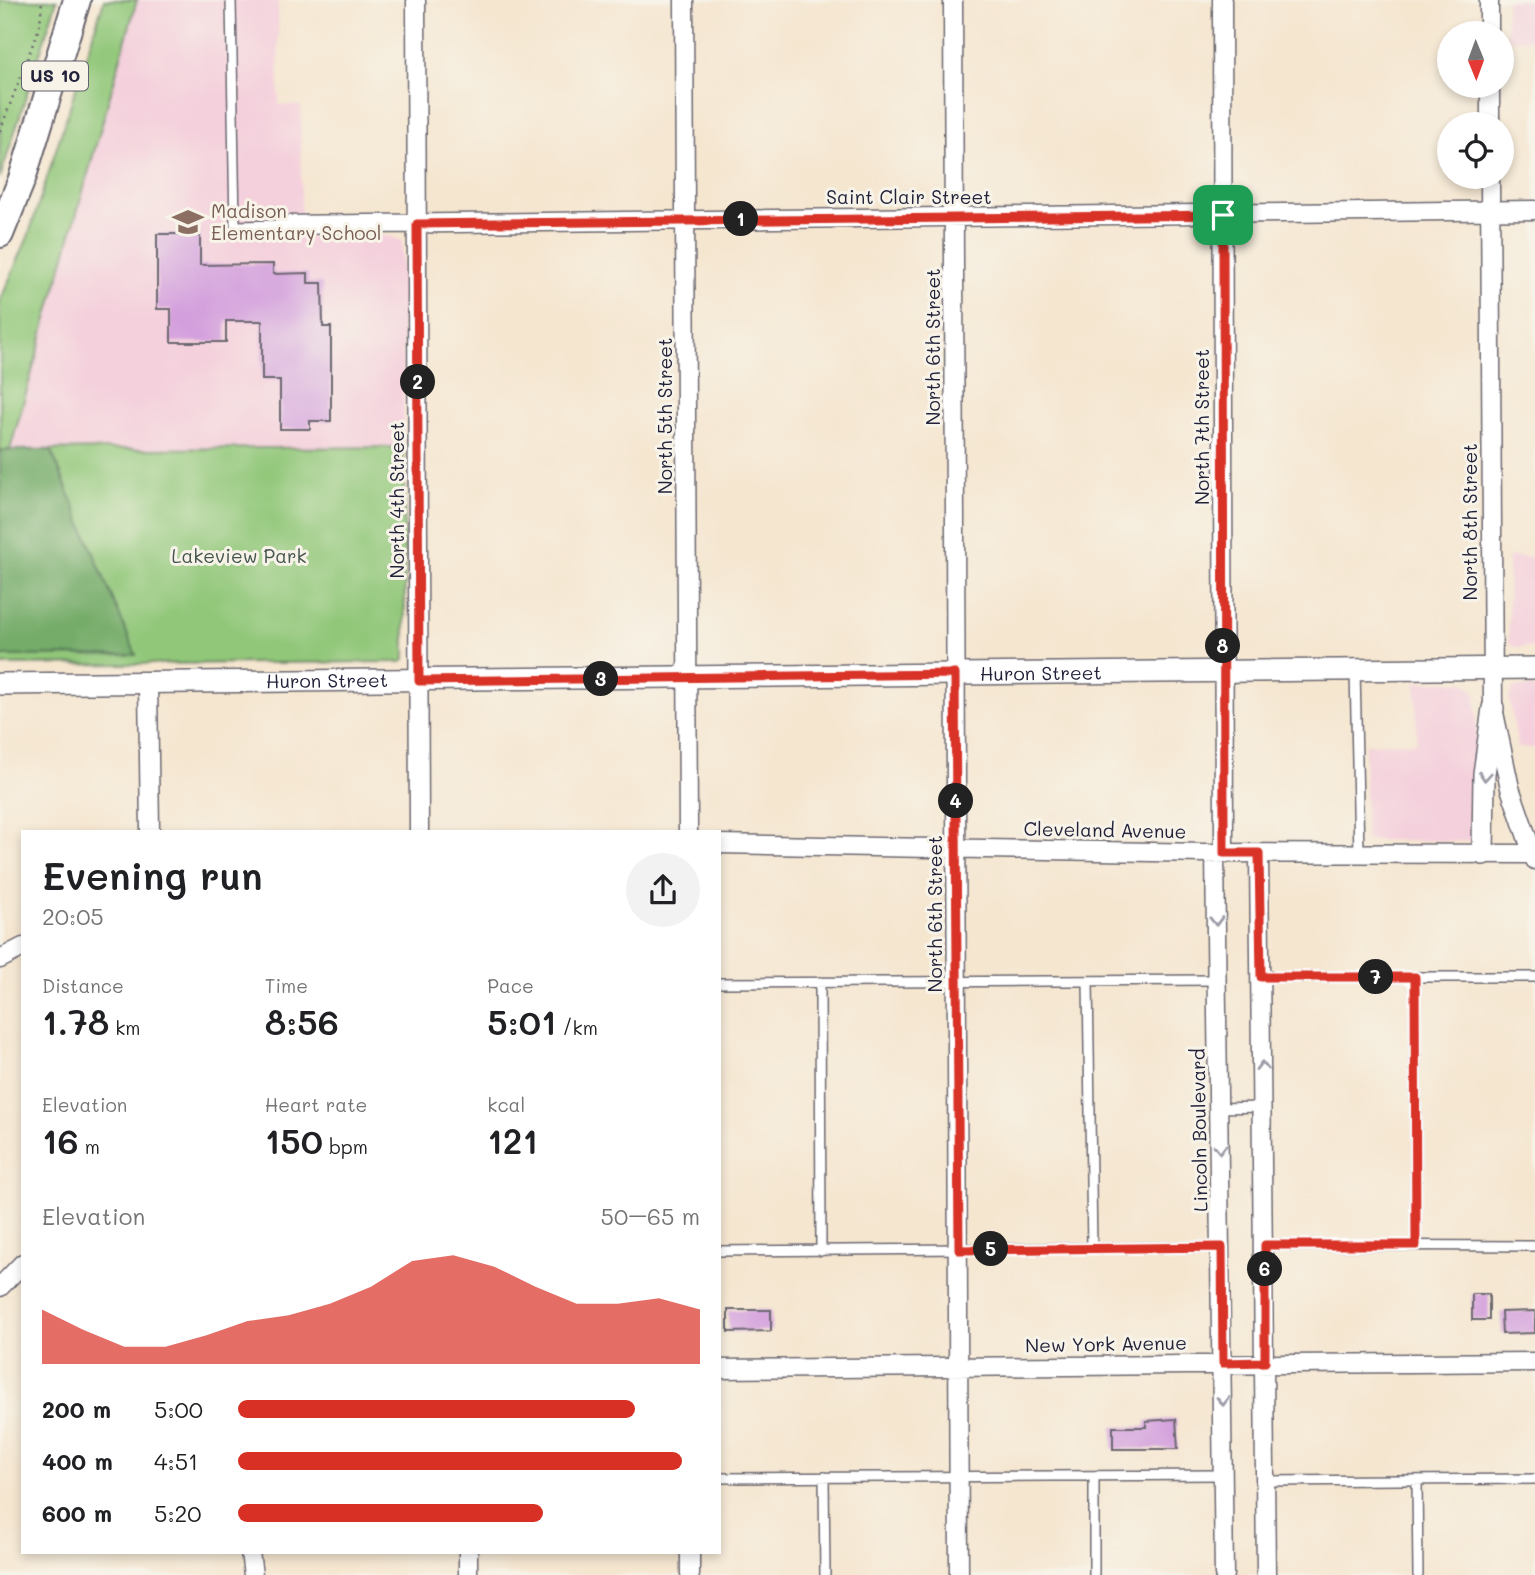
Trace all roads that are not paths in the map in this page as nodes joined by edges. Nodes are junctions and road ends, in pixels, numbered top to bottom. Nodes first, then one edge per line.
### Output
1 (77, 0) edge
2 (231, 0) edge
3 (416, 0) edge
4 (684, 0) edge
5 (953, 0) edge
6 (1222, 0) edge
7 (1489, 0) edge
8 (1489, 21) edge
9 (1490, 189) edge
10 (1535, 210) edge
11 (1490, 211) junction
12 (1223, 215) junction
13 (954, 218) junction
14 (685, 219) junction
15 (417, 224) junction
16 (283, 225) joint
17 (0, 234) edge
18 (1492, 668) junction
19 (1535, 668) edge
20 (1355, 670) junction
21 (1223, 671) junction
22 (955, 674) junction
23 (687, 678) junction
24 (419, 681) junction
25 (148, 683) junction
26 (0, 684) edge
27 (1493, 708) junction
28 (150, 830) edge
29 (419, 830) edge
30 (688, 830) edge
31 (721, 844) edge
32 (956, 849) junction
33 (1219, 853) junction
34 (1259, 853) junction
35 (1359, 853) junction
36 (1483, 854) junction
37 (1534, 857) edge
38 (21, 948) edge
39 (0, 959) edge
40 (1261, 977) junction
41 (1415, 977) junction
42 (1535, 977) edge
43 (1217, 980) junction
44 (1088, 981) junction
45 (820, 982) junction
46 (957, 982) junction
47 (721, 983) edge
48 (1263, 1107) junction
49 (1219, 1108) junction
50 (1265, 1245) junction
51 (1416, 1245) junction
52 (1535, 1246) edge
53 (1222, 1247) junction
54 (1091, 1248) junction
55 (959, 1250) junction
56 (721, 1251) edge
57 (821, 1251) junction
58 (21, 1265) edge
59 (0, 1287) edge
60 (1265, 1362) junction
61 (1535, 1362) edge
62 (1223, 1363) junction
63 (960, 1367) junction
64 (721, 1369) edge
65 (1094, 1475) junction
66 (1224, 1475) junction
67 (959, 1476) junction
68 (824, 1477) junction
69 (721, 1478) edge
70 (1535, 1479) edge
71 (1417, 1480) junction
72 (1266, 1481) junction
73 (250, 1554) edge
74 (468, 1554) edge
75 (690, 1554) edge
76 (253, 1575) edge
77 (468, 1575) edge
78 (690, 1575) edge
79 (825, 1575) edge
80 (959, 1575) edge
81 (1094, 1575) edge
82 (1224, 1575) edge
83 (1266, 1575) edge
84 (1418, 1575) edge

1 - 17 main road, US 10
2 - 16 lane
3 - 15 street, North 4th Street
4 - 14 street, North 5th Street
5 - 13 street, North 6th Street
6 - 12 street, North 7th Street
7 - 8 street
9 - 11 street, North 8th Street
10 - 11 street, Saint Clair Street
11 - 12 street, Saint Clair Street
11 - 18 street, North 8th Street
12 - 13 street, Saint Clair Street
12 - 21 street, North 7th Street
13 - 14 street, Saint Clair Street
13 - 22 street, North 6th Street
14 - 15 street, Saint Clair Street
14 - 23 street, North 5th Street
15 - 16 street, Saint Clair Street
15 - 24 street, North 4th Street
18 - 19 street, Huron Street
18 - 20 street, Huron Street
18 - 27 street, North 8th Street
20 - 21 street, Huron Street
20 - 35 lane
21 - 22 street, Huron Street
21 - 33 street, North 7th Street
22 - 23 street, Huron Street
22 - 32 street, North 6th Street
23 - 24 street, Huron Street
23 - 30 street, North 5th Street
24 - 25 street, Huron Street
24 - 29 street, North 4th Street
25 - 26 street, Huron Street
25 - 28 street
27 -> 36 street
27 - 37 street, North 8th Street
31 - 32 street, Cleveland Avenue
32 - 33 street, Cleveland Avenue
32 - 46 street, North 6th Street
33 - 34 street, Cleveland Avenue
33 -> 43 street, Lincoln Boulevard
34 - 35 street, Cleveland Avenue
34 - 40 street
35 - 36 street, Cleveland Avenue
36 - 37 street, Cleveland Avenue
38 - 39 street
40 - 41 lane
48 -> 40 street
41 - 42 lane
41 - 51 lane
43 - 44 lane
43 - 49 street, Lincoln Boulevard
44 - 46 lane
44 - 54 lane
45 - 46 lane
45 - 47 lane
45 - 57 lane
46 - 55 street, North 6th Street
48 - 49 lane
48 - 50 street
49 -> 53 street, Lincoln Boulevard
50 - 51 lane
50 - 60 street
51 - 52 lane
53 - 54 lane
53 - 62 street, Lincoln Boulevard
54 - 55 lane
55 - 57 lane
55 - 63 street, North 6th Street
56 - 57 lane
58 - 59 street
60 - 61 street, New York Avenue
60 - 62 street, New York Avenue
60 - 72 street
62 - 63 street, New York Avenue
62 -> 66 street, Lincoln Boulevard
63 - 64 street, New York Avenue
63 - 67 street, North 6th Street
65 - 66 lane
65 - 67 lane
65 - 81 lane
66 - 82 street, Lincoln Boulevard
67 - 68 lane
67 - 80 street, North 6th Street
68 - 69 lane
68 - 79 lane
70 - 71 lane
71 - 72 lane
71 - 84 lane
72 - 83 street
73 - 76 street
74 - 77 street
75 - 78 street

